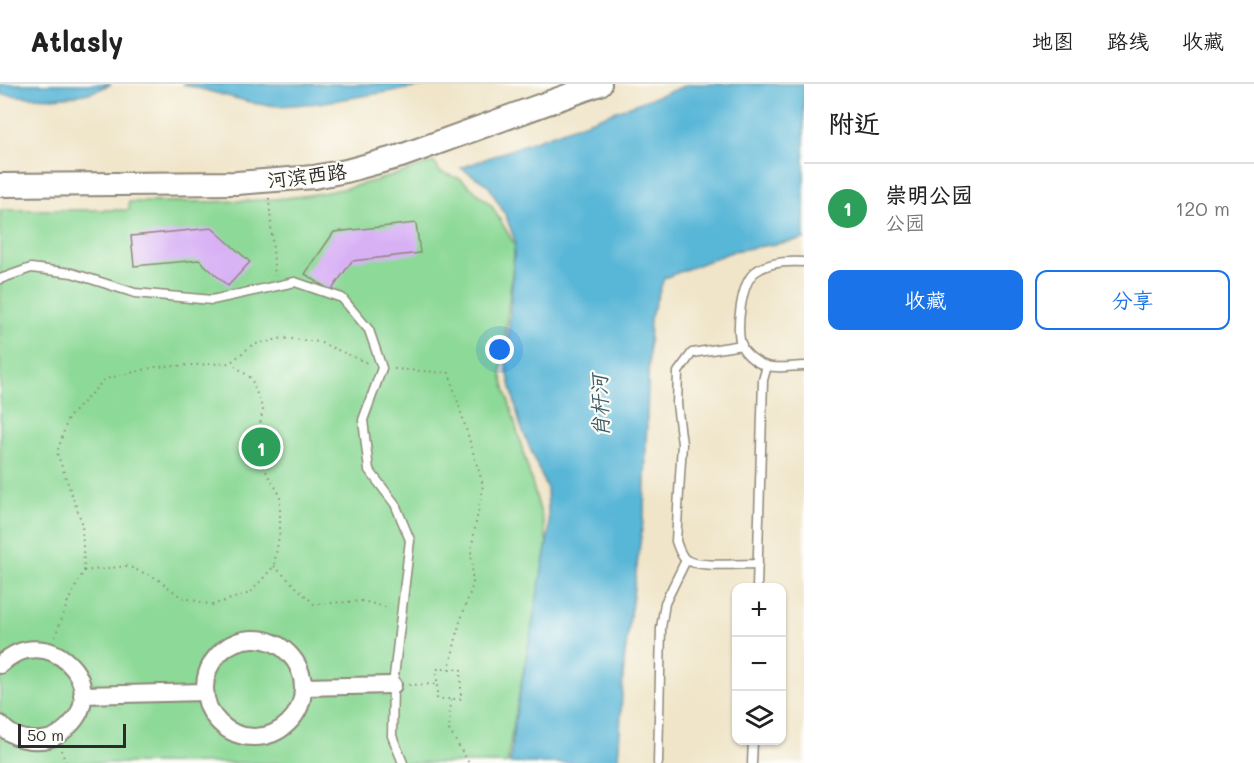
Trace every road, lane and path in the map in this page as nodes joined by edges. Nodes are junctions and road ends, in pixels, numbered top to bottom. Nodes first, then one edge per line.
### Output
1 (560, 84) edge
2 (600, 84) edge
3 (0, 170) edge
4 (268, 180) junction
5 (0, 185) edge
6 (804, 262) edge
7 (0, 279) edge
8 (276, 285) junction
9 (742, 345) junction
10 (230, 363) junction
11 (767, 366) junction
12 (804, 366) edge
13 (382, 368) junction
14 (686, 560) junction
15 (758, 564) junction
16 (274, 566) junction
17 (84, 571) junction
18 (757, 583) edge
19 (401, 611) junction
20 (50, 651) junction
21 (0, 665) edge
22 (449, 669) junction
23 (436, 684) junction
24 (393, 685) junction
25 (303, 687) junction
26 (205, 692) junction
27 (82, 695) junction
28 (451, 699) junction
29 (0, 724) edge
30 (753, 745) edge
31 (403, 763) edge
32 (469, 763) edge
33 (658, 763) edge
34 (752, 763) edge

1 - 3 street, 河滨西路
2 - 4 street, 河滨西路
4 - 5 street, 河滨西路
4 - 8 path
6 - 9 lane
7 - 8 lane
8 - 13 lane
9 - 11 lane
9 - 14 lane
10 - 13 path
10 - 16 path
10 - 17 path
11 - 12 lane
11 - 15 lane
13 - 19 lane
13 - 22 path
14 - 15 lane
14 - 33 lane
15 - 18 lane
16 - 17 path
16 - 19 path
17 - 20 path
19 - 24 lane
20 - 21 street
20 - 27 street
22 - 23 path
22 - 28 path
23 - 24 path
23 - 28 path
24 - 25 street
24 - 31 lane
25 - 26 street
25 - 26 street
26 - 27 street
27 - 29 street
28 - 32 path
30 - 34 lane

